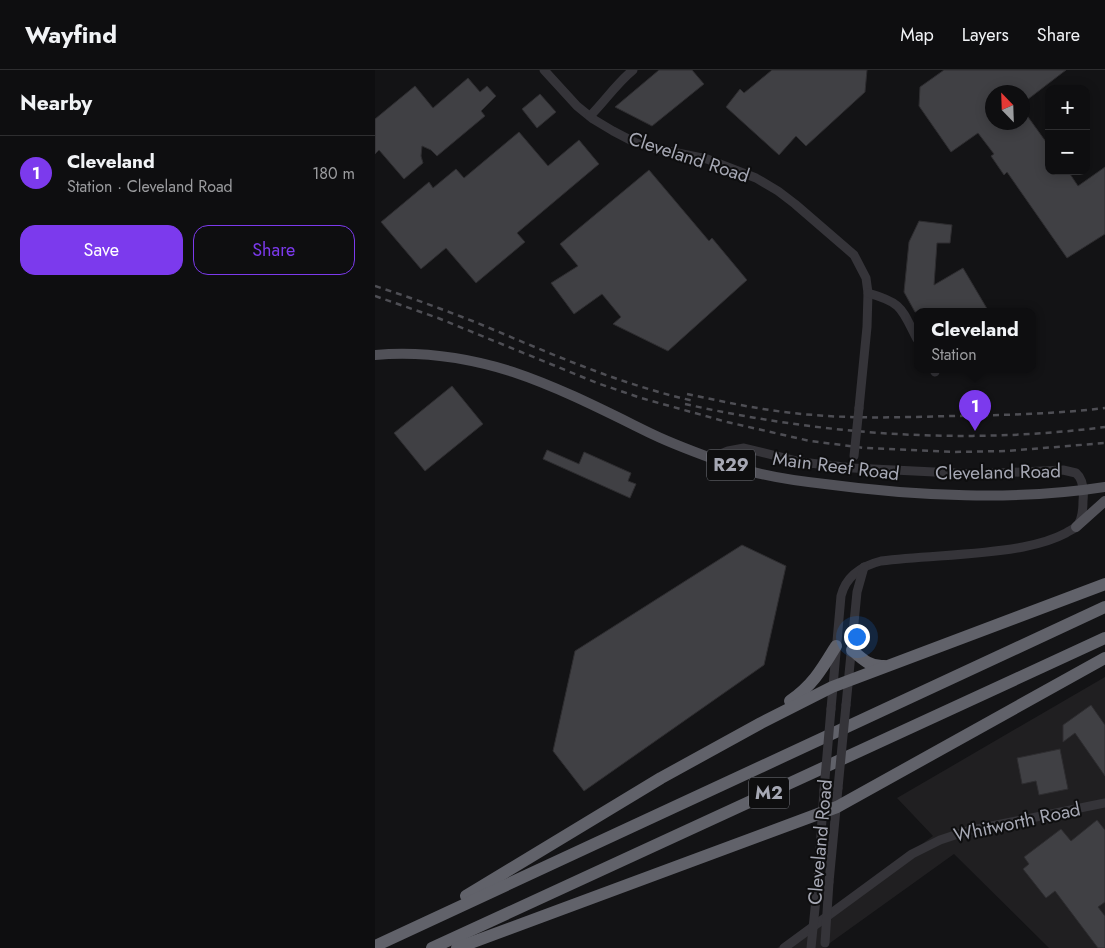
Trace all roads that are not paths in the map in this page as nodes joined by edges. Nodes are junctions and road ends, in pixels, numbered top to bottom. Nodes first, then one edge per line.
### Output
1 (544, 70) edge
2 (633, 70) edge
3 (590, 116) junction
4 (868, 293) junction
5 (914, 333) edge
6 (375, 355) edge
7 (711, 458) junction
8 (853, 468) junction
9 (1105, 487) edge
10 (1084, 490) junction
11 (1105, 501) edge
12 (1076, 527) junction
13 (864, 567) junction
14 (1105, 584) edge
15 (1105, 607) edge
16 (1105, 638) edge
17 (836, 646) junction
18 (852, 650) junction
19 (1105, 658) edge
20 (887, 666) junction
21 (849, 681) junction
22 (832, 688) junction
23 (721, 745) junction
24 (1105, 803) edge
25 (837, 807) junction
26 (824, 812) junction
27 (415, 928) junction
28 (375, 946) edge
29 (825, 946) edge
30 (432, 948) edge
31 (457, 948) edge
32 (784, 948) edge
33 (811, 948) edge

1 - 3 street, Cleveland Road
2 - 3 street
3 - 4 street, Cleveland Road
4 - 5 street
4 - 8 street, Cleveland Road, bridge
6 - 7 main road, Main Reef Road / R29
7 - 8 street, Cleveland Road
7 - 10 main road, Main Reef Road / R29
8 - 10 street, Cleveland Road
9 - 10 main road, Main Reef Road / R29
10 - 12 street, Cleveland Road
11 - 12 main road
12 - 13 street, Cleveland Road
13 - 17 street, Cleveland Road
13 - 18 street, Cleveland Road
14 - 20 highway
15 - 27 highway, M2
16 - 30 highway, M2
17 - 22 street, Cleveland Road
17 - 23 highway
18 - 20 highway
18 - 21 street, Cleveland Road
19 - 25 highway
20 - 21 highway
21 - 22 highway
21 - 25 street, Cleveland Road, bridge
22 - 23 highway
22 - 26 street, Cleveland Road, bridge
23 - 27 highway
24 - 32 street, Whitworth Road
25 - 26 highway
25 - 29 street, Cleveland Road, bridge
26 - 31 highway
26 - 33 street, Cleveland Road, bridge
27 - 28 highway, M2

